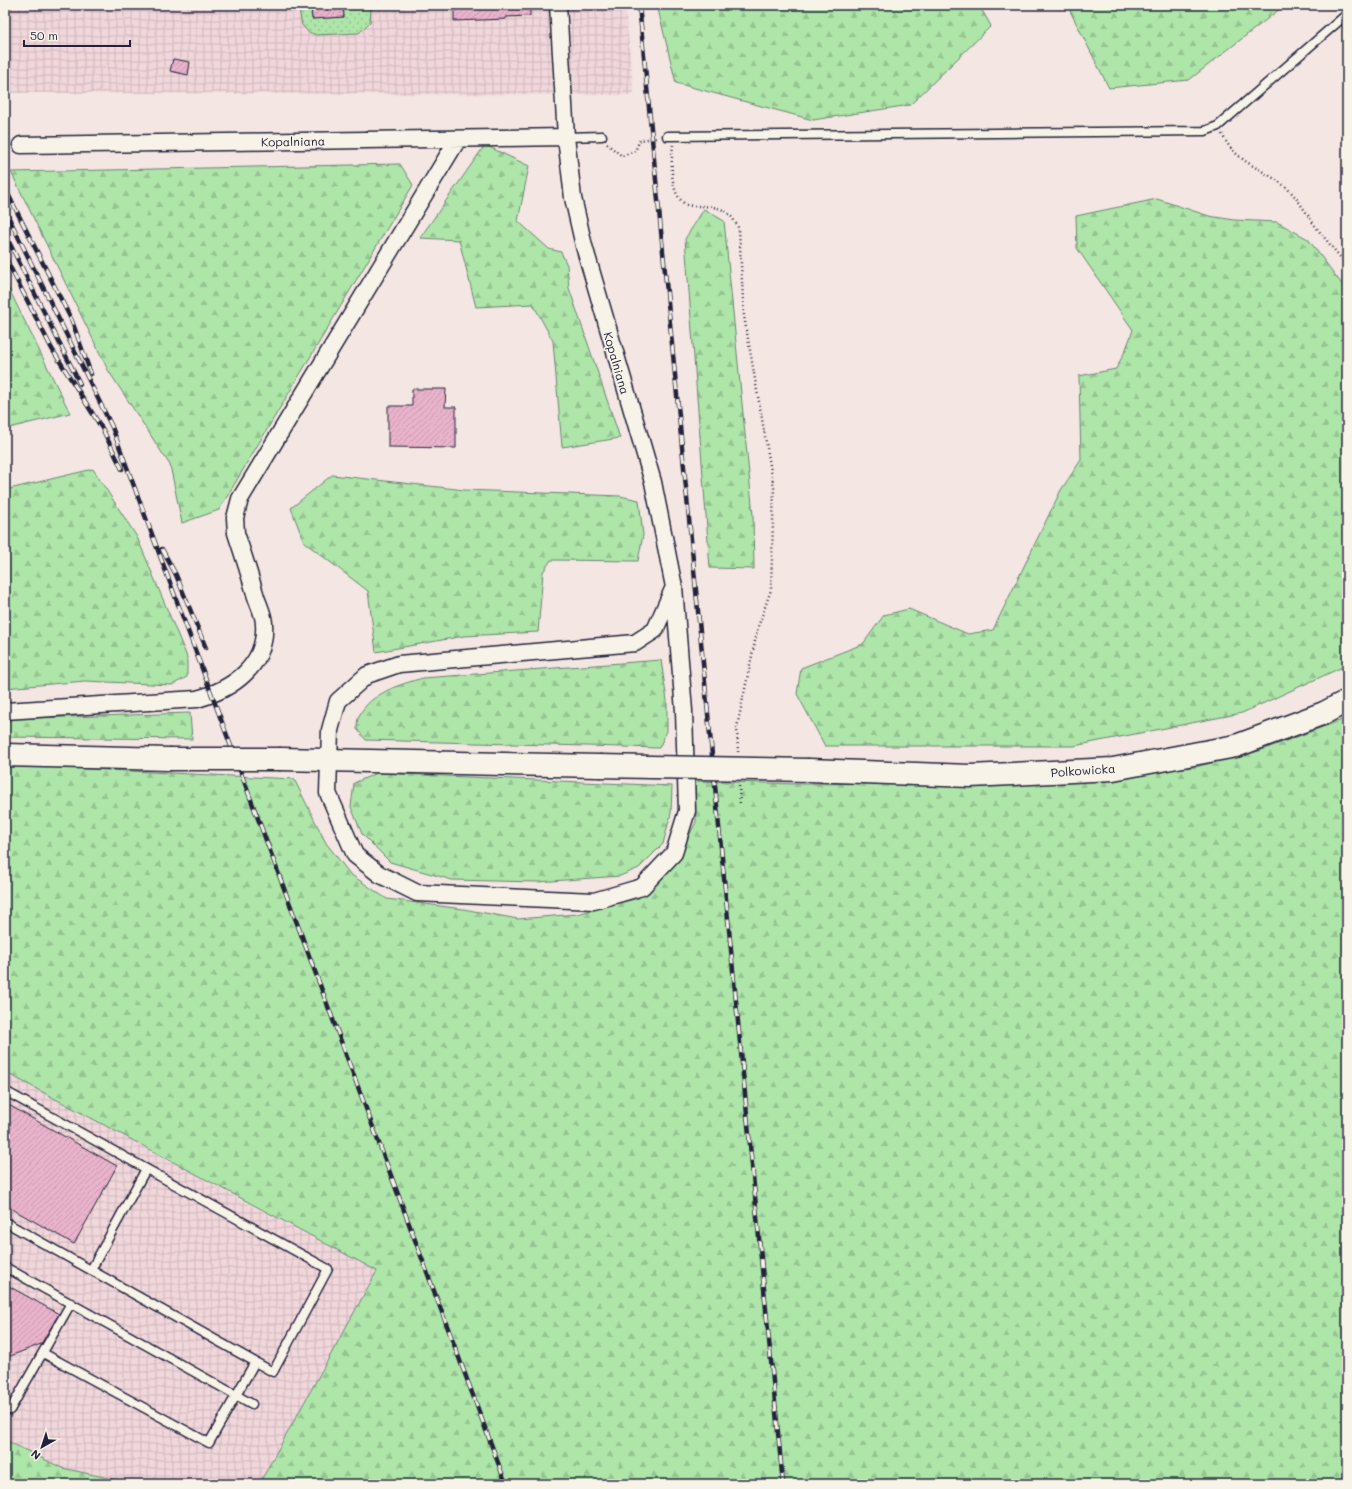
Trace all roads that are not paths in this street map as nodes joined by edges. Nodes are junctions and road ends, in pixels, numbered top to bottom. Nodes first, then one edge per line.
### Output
1 (558, 5) edge
2 (1347, 14) edge
3 (600, 136) road end
4 (671, 136) road end
5 (566, 138) junction
6 (458, 139) junction
7 (21, 145) dead end
8 (674, 587) junction
9 (1347, 701) edge
10 (5, 711) edge
11 (5, 755) edge
12 (328, 761) junction
13 (5, 1091) edge
14 (146, 1169) junction
15 (5, 1222) edge
16 (5, 1266) edge
17 (91, 1270) junction
18 (71, 1303) junction
19 (43, 1353) junction
20 (255, 1362) junction
21 (237, 1396) junction
22 (252, 1404) dead end
23 (5, 1407) edge

1 - 5 street, Kopalniana
2 - 4 lane
3 - 5 lane
5 - 6 street, Kopalniana
5 - 8 street, Kopalniana
6 - 7 street, Kopalniana
6 - 10 street
8 - 12 street, Kopalniana
8 - 12 street, Kopalniana
9 - 12 main road, Polkowicka, bridge
11 - 12 main road, Polkowicka, bridge
13 - 14 lane
14 - 17 lane
14 - 20 lane
15 - 17 lane
16 - 18 lane
17 - 20 lane
18 - 19 lane
18 - 21 lane
19 - 21 lane
19 - 23 lane
20 - 21 lane
21 - 22 lane

